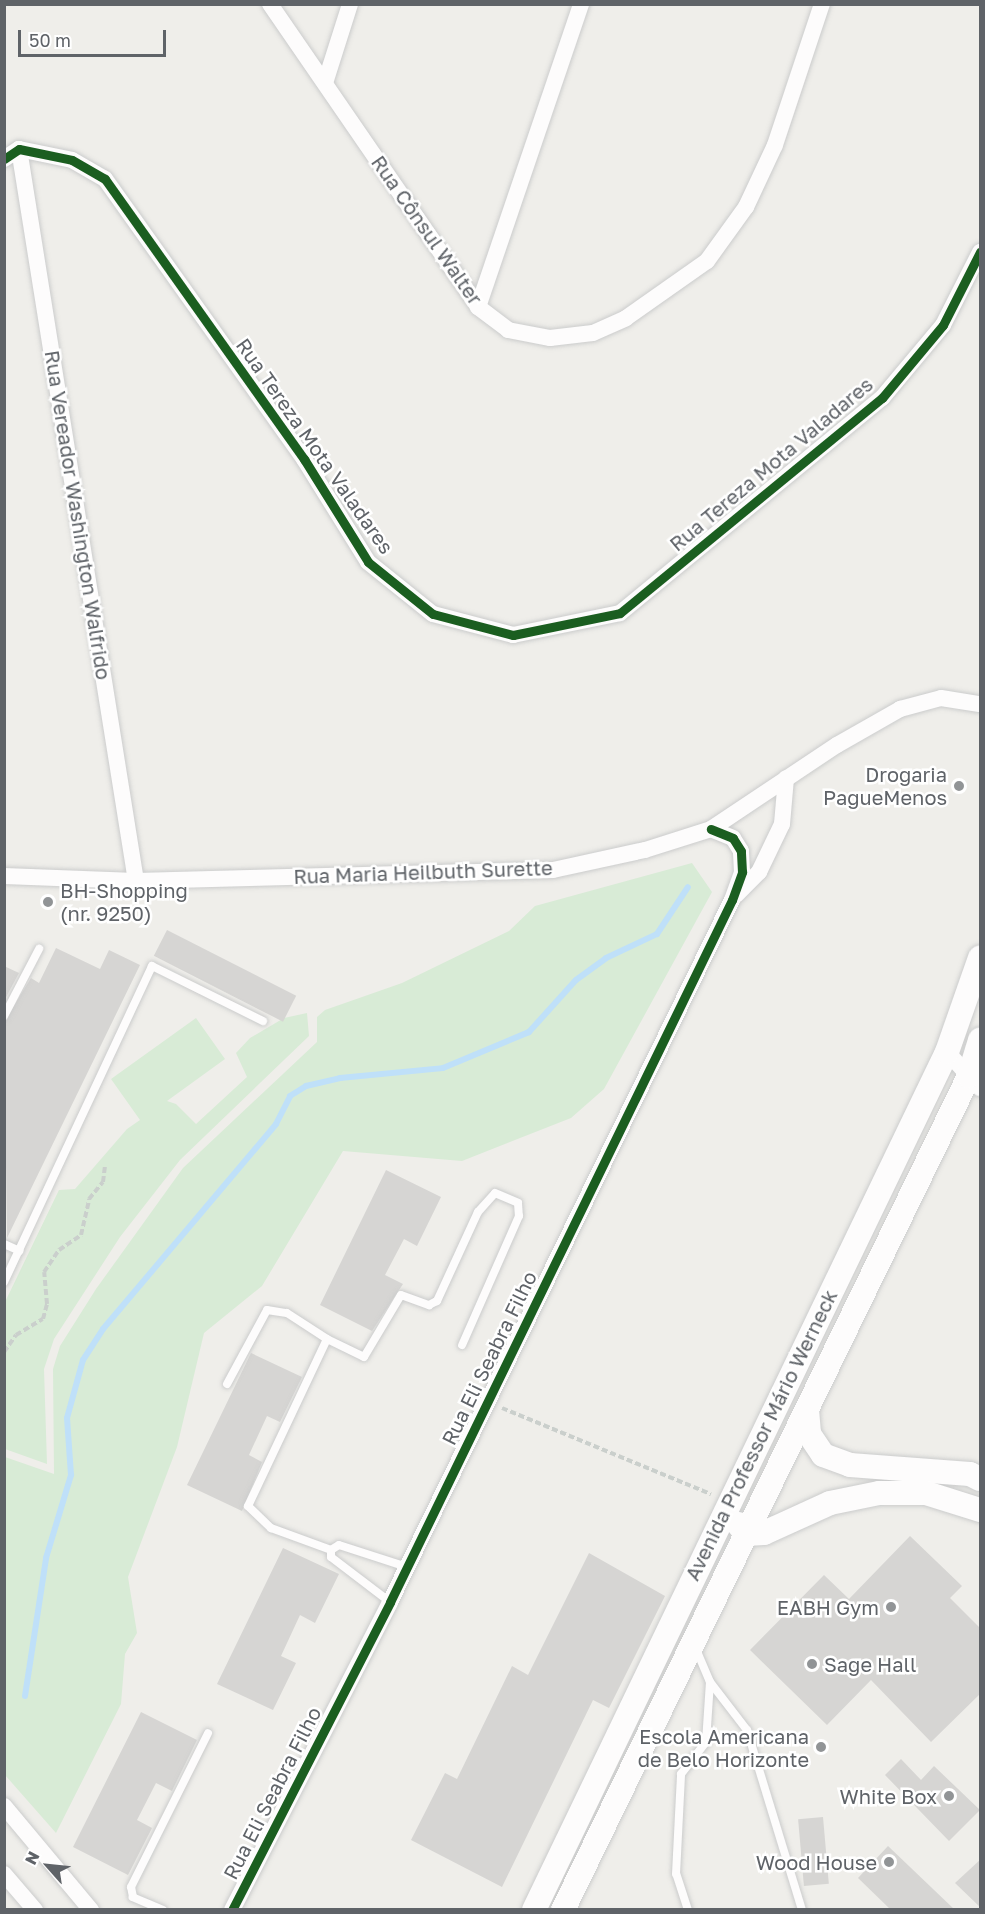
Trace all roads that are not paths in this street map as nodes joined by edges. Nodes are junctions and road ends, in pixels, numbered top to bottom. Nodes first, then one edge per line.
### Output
1 (270, 4) edge
2 (350, 4) edge
3 (581, 4) edge
4 (822, 4) edge
5 (325, 83) junction
6 (20, 149) junction
7 (4, 159) edge
8 (981, 252) edge
9 (478, 308) junction
10 (981, 705) edge
11 (786, 778) junction
12 (711, 829) junction
13 (4, 876) edge
14 (136, 881) junction
15 (732, 900) junction
16 (39, 949) dead end
17 (981, 958) edge
18 (4, 1016) edge
19 (263, 1021) dead end
20 (981, 1040) edge
21 (947, 1052) junction
22 (975, 1082) edge
23 (4, 1244) edge
24 (20, 1251) junction
25 (4, 1282) edge
26 (327, 1339) junction
27 (462, 1345) dead end
28 (227, 1384) dead end
29 (807, 1410) junction
30 (981, 1479) edge
31 (728, 1502) junction
32 (981, 1510) edge
33 (746, 1534) junction
34 (331, 1550) junction
35 (407, 1567) junction
36 (390, 1602) junction
37 (694, 1643) junction
38 (710, 1682) junction
39 (208, 1733) dead end
40 (4, 1806) edge
41 (4, 1874) edge
42 (35, 1910) edge
43 (91, 1910) edge
44 (163, 1910) edge
45 (232, 1910) edge
46 (534, 1910) edge
47 (563, 1910) edge
48 (688, 1910) edge
49 (802, 1910) edge

1 - 5 street, Rua Cônsul Walter
2 - 5 street
3 - 9 street
4 - 9 street, Rua Cônsul Walter
5 - 9 street, Rua Cônsul Walter
6 - 7 street
6 - 8 street, Rua Tereza Mota Valadares
6 - 14 street, Rua Vereador Washington Walfrido
10 - 11 street, Rua Maria Heilbuth Surette
11 - 12 street, Rua Maria Heilbuth Surette
11 - 15 street, Rua Eli Seabra Filho
12 - 14 street, Rua Maria Heilbuth Surette
12 - 15 street, Rua Eli Seabra Filho
13 - 14 street, Rua Maria Heilbuth Surette
15 - 35 street, Rua Eli Seabra Filho
16 - 18 lane
17 - 21 main road, Avenida Professor Mário Werneck
19 - 24 lane
20 - 22 main road, Avenida Professor Mário Werneck
21 - 22 street
21 - 31 main road, Avenida Professor Mário Werneck
22 - 29 main road, Avenida Professor Mário Werneck
23 - 24 lane
24 - 25 lane
26 - 27 lane
26 - 28 lane
26 - 34 lane
29 - 30 main road
29 - 33 main road, Avenida Professor Mário Werneck
31 - 33 main road
31 - 46 main road, Avenida Professor Mário Werneck
32 - 33 main road
33 - 37 main road, Avenida Professor Mário Werneck
34 - 35 lane
34 - 36 lane
35 - 36 street, Rua Eli Seabra Filho
36 - 45 street, Rua Eli Seabra Filho
37 - 38 lane
37 - 47 main road, Avenida Professor Mário Werneck
38 - 48 lane
38 - 49 lane
39 - 44 lane
40 - 43 street
41 - 42 street

